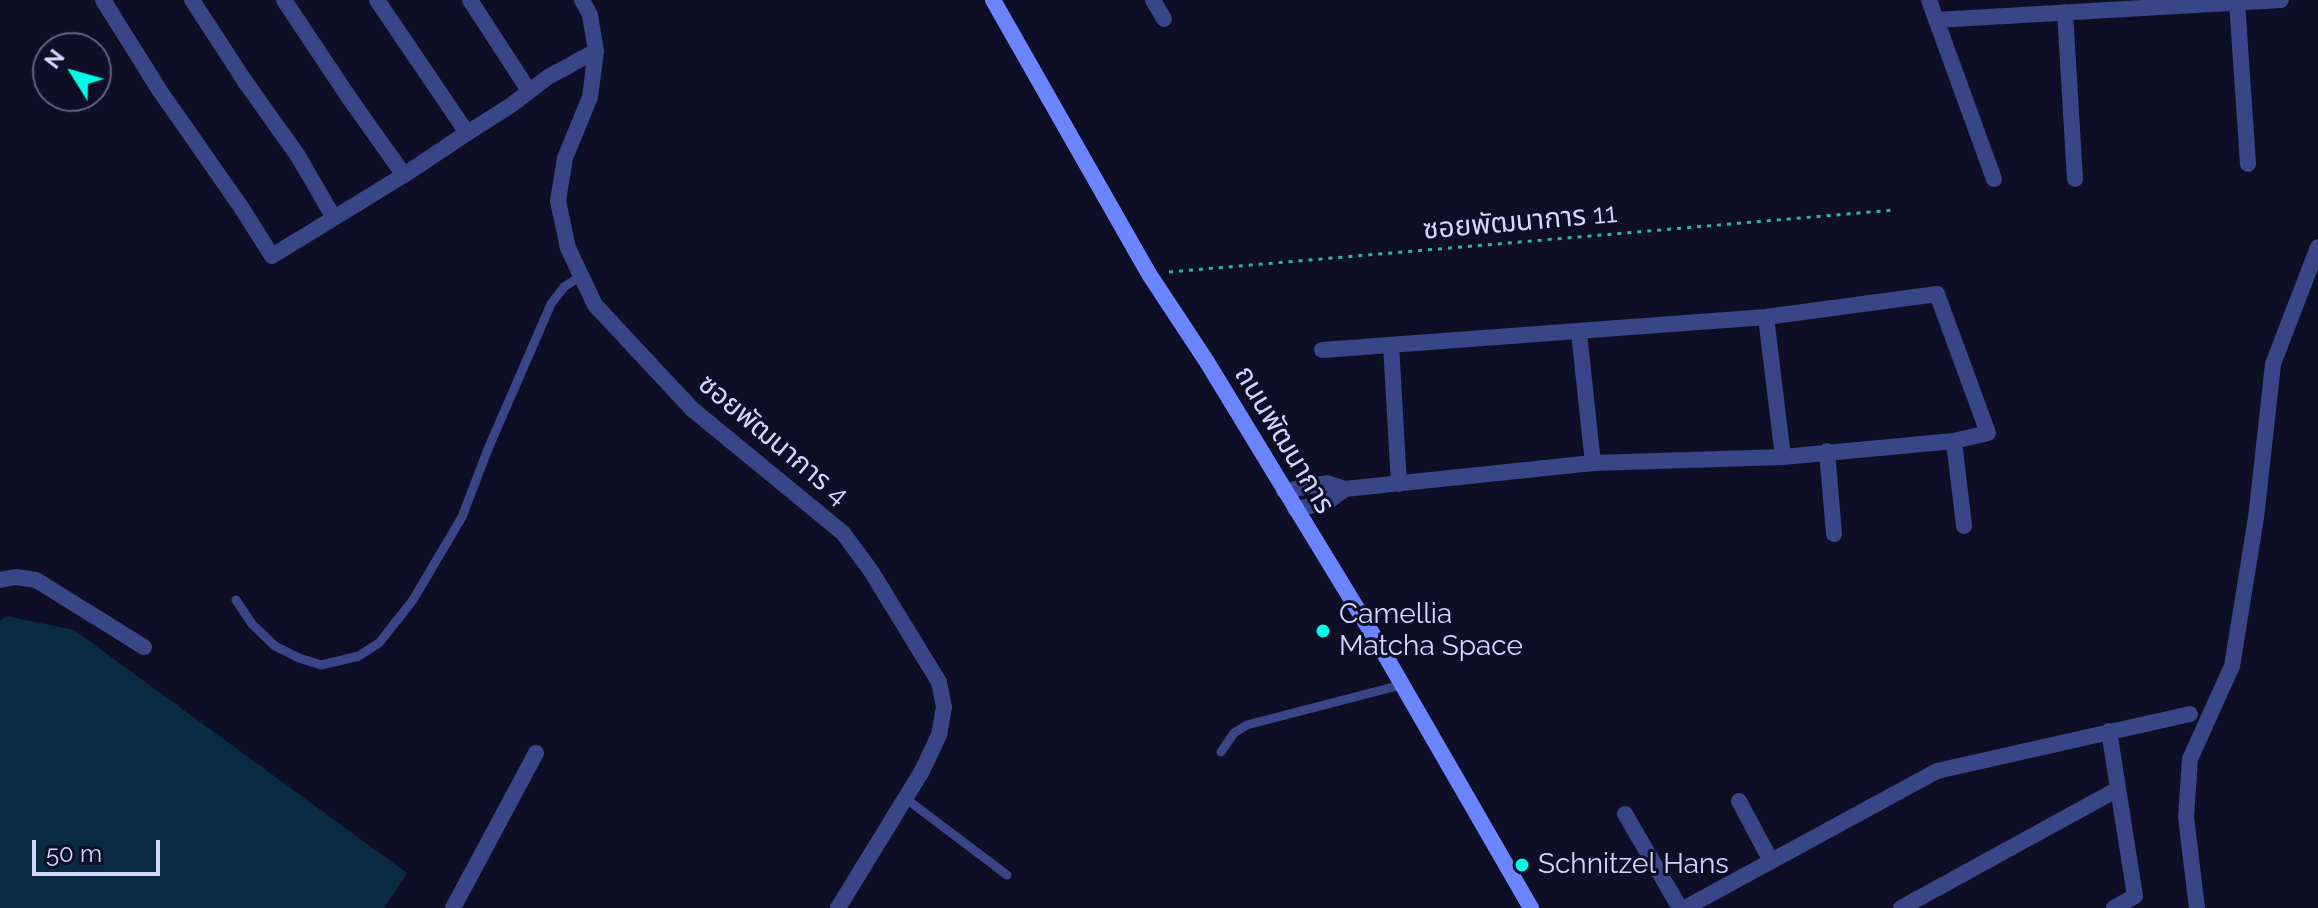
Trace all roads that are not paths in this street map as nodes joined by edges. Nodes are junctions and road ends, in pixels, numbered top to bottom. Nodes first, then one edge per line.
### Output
1 (103, 0) edge
2 (192, 0) edge
3 (284, 0) edge
4 (377, 0) edge
5 (470, 0) edge
6 (582, 0) edge
7 (993, 0) edge
8 (1153, 0) edge
9 (1929, 0) edge
10 (2281, 0) edge
11 (2210, 2) edge
12 (2237, 2) junction
13 (2120, 4) edge
14 (2013, 8) edge
15 (2065, 12) junction
16 (1164, 19) dead end
17 (1936, 20) junction
18 (596, 51) junction
19 (529, 91) junction
20 (467, 133) junction
21 (2248, 164) dead end
22 (404, 175) junction
23 (1994, 179) dead end
24 (2075, 179) dead end
25 (334, 218) junction
26 (2318, 247) edge
27 (581, 276) junction
28 (1766, 317) junction
29 (1579, 333) junction
30 (1391, 345) junction
31 (1322, 350) dead end
32 (1954, 441) junction
33 (1827, 451) junction
34 (1783, 457) junction
35 (1593, 463) junction
36 (1399, 484) junction
37 (1345, 489) junction
38 (1284, 491) junction
39 (1295, 509) junction
40 (1964, 526) dead end
41 (1834, 534) dead end
42 (0, 580) edge
43 (236, 600) dead end
44 (144, 647) dead end
45 (1401, 685) junction
46 (2190, 714) dead end
47 (2109, 731) junction
48 (1221, 752) dead end
49 (536, 753) dead end
50 (2118, 789) junction
51 (905, 798) junction
52 (1739, 801) dead end
53 (1625, 814) dead end
54 (1771, 861) junction
55 (1007, 875) dead end
56 (453, 908) edge
57 (838, 908) edge
58 (1531, 908) edge
59 (1682, 908) edge
60 (1901, 908) edge
61 (2114, 908) edge
62 (2197, 908) edge

1 - 25 street
2 - 25 street
3 - 22 street
4 - 20 street
5 - 19 street
6 - 18 street, ซอยพัฒนาการ 4
7 - 38 street, ถนนพัฒนาการ
8 - 16 street
9 - 17 street
10 - 12 street
11 - 12 street
11 - 13 street
12 - 21 street
13 - 15 street
14 - 15 street
14 - 17 street
15 - 24 street
17 - 23 street
18 - 19 street
18 - 27 street, ซอยพัฒนาการ 4
19 - 20 street
20 - 22 street
22 - 25 street
26 - 62 street
27 - 43 lane
27 - 51 street, ซอยพัฒนาการ 4
28 - 29 street
28 - 32 street
28 - 34 street
29 - 30 street
29 - 35 street
30 - 31 street
30 - 36 street
32 - 33 street
32 - 40 street
33 - 34 street
33 - 41 street
34 - 35 street
35 - 36 street
36 - 37 street
37 - 38 street
37 - 39 street
38 - 39 street, ถนนพัฒนาการ
39 - 45 street, ถนนพัฒนาการ
42 - 44 street
45 - 48 lane
45 - 58 street, ถนนพัฒนาการ
46 - 47 street
47 - 50 street
47 - 54 street
49 - 56 street
50 - 60 street
50 - 61 street
51 - 55 lane
51 - 57 street, ซอยพัฒนาการ 4
52 - 54 street
53 - 59 street
54 - 59 street

